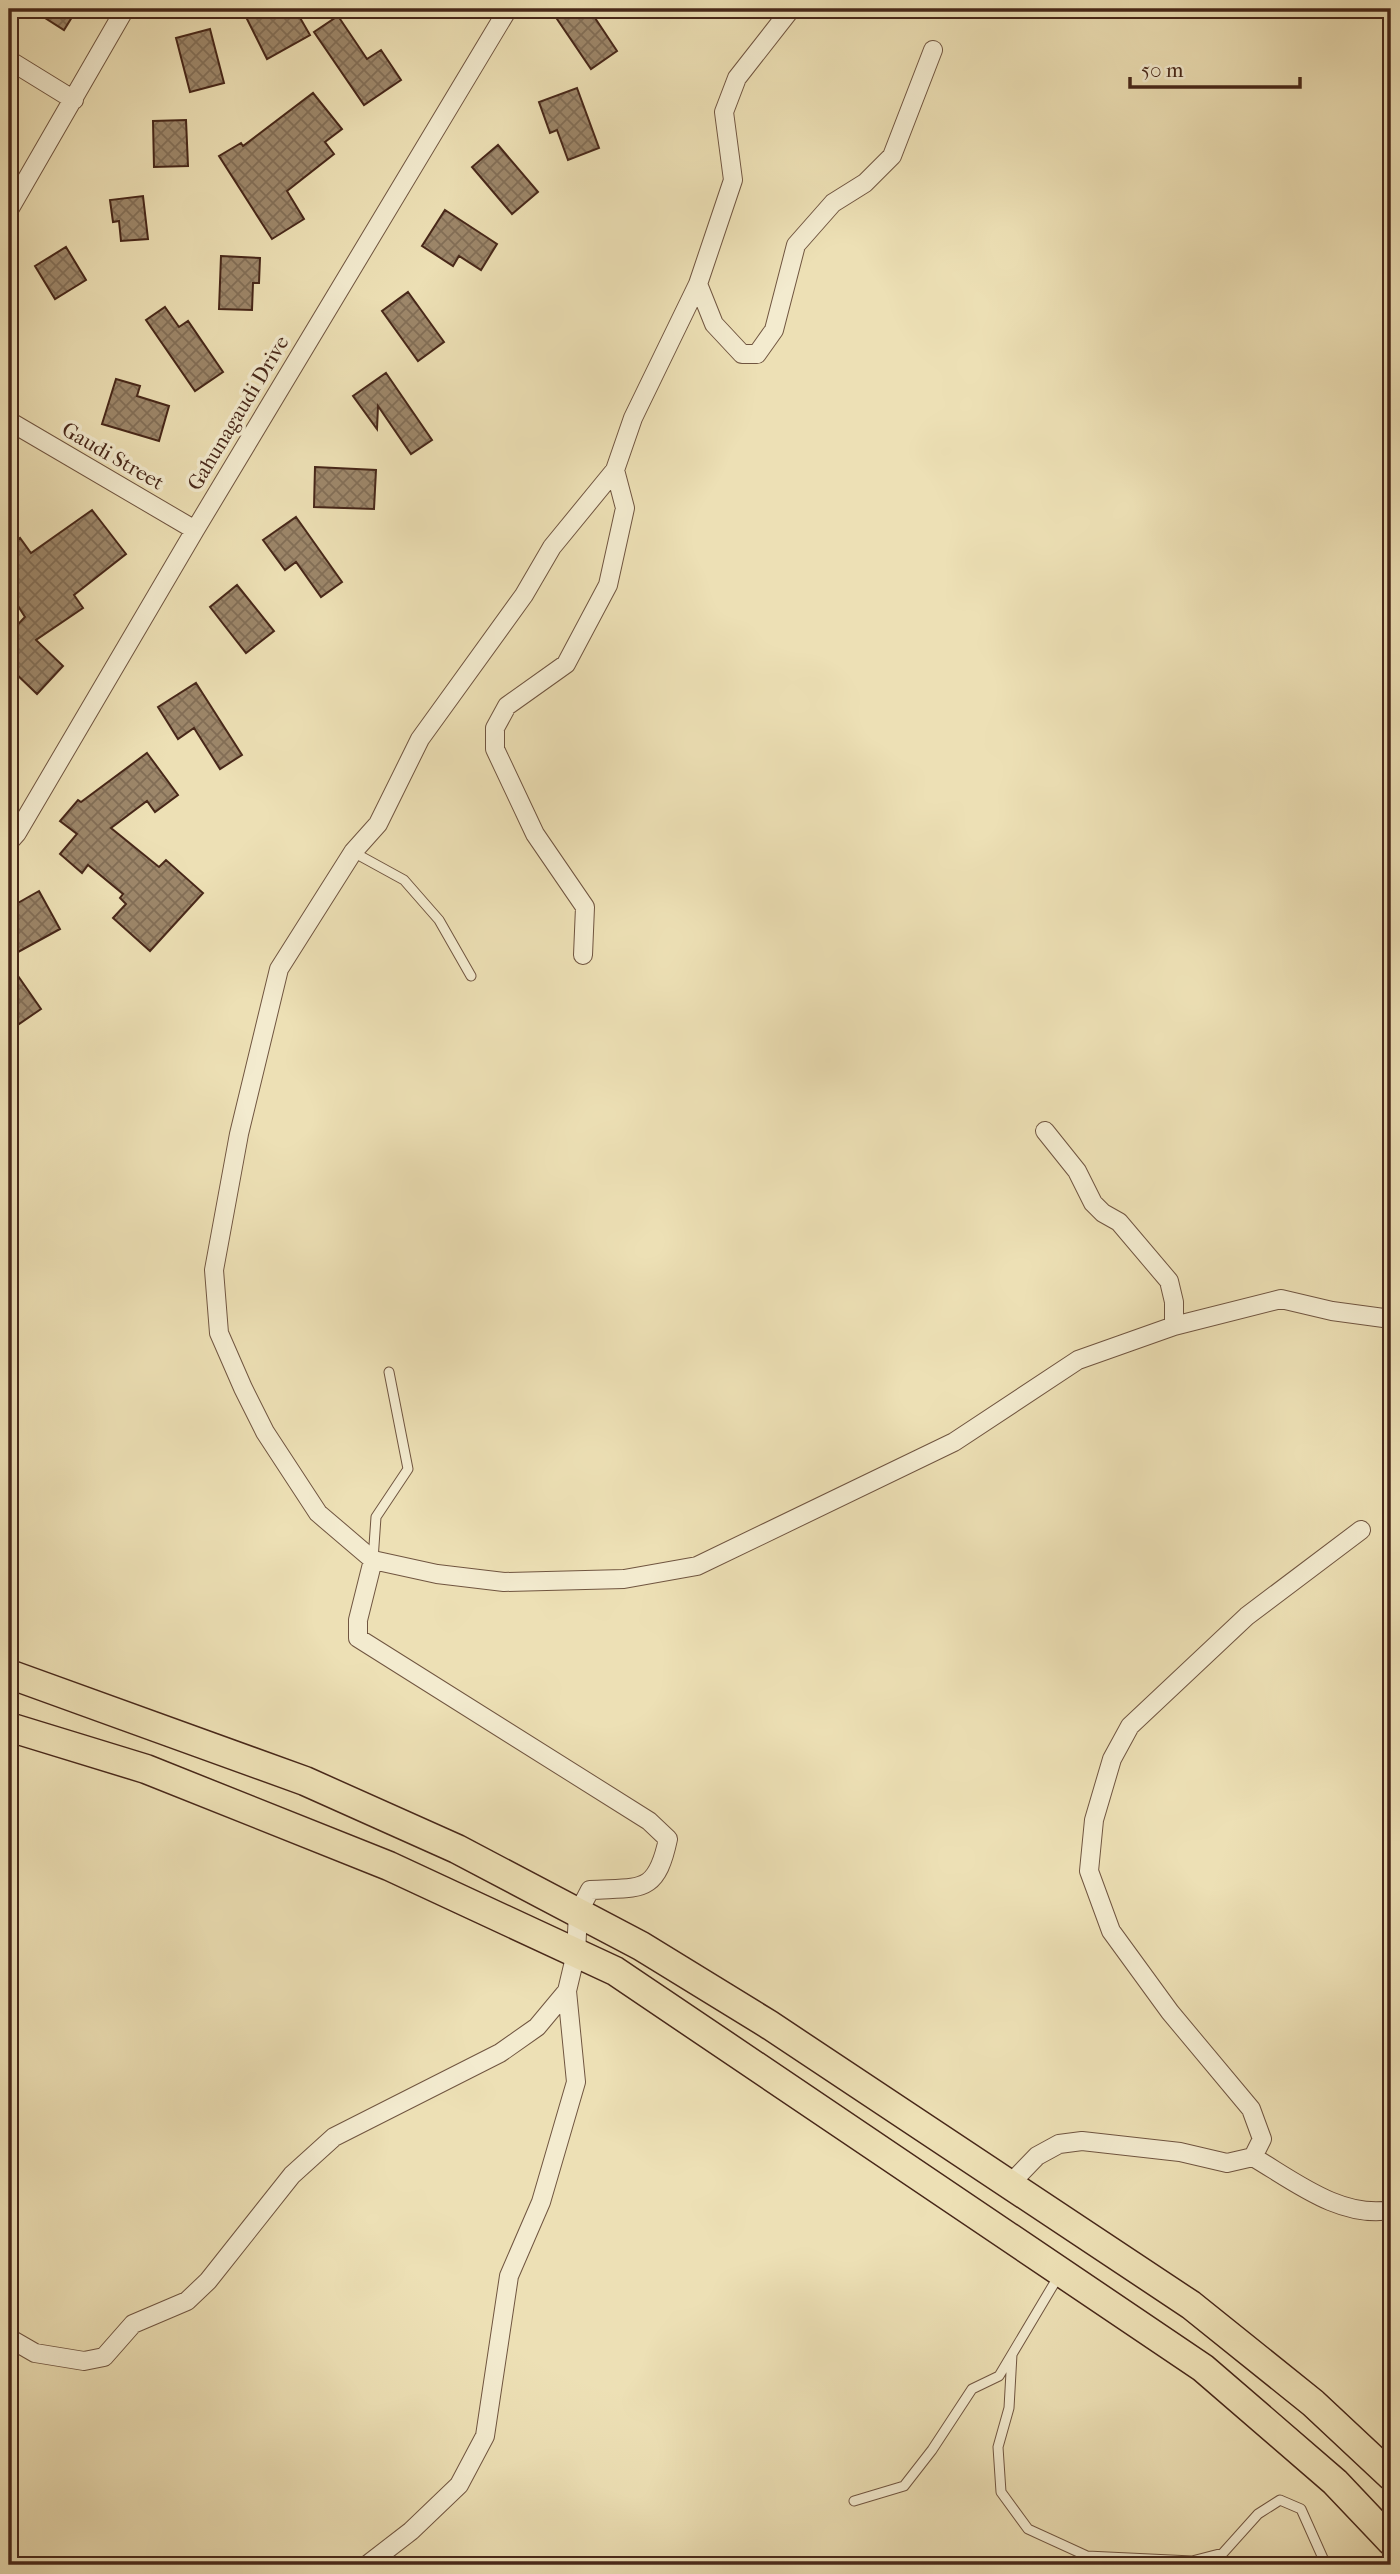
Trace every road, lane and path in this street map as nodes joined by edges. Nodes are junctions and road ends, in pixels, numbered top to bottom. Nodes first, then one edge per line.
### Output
1 (125, 9) edge
2 (508, 9) edge
3 (791, 9) edge
4 (933, 50) dead end
5 (9, 60) edge
6 (74, 100) junction
7 (9, 210) edge
8 (698, 284) junction
9 (9, 421) edge
10 (615, 470) junction
11 (195, 530) junction
12 (9, 842) edge
13 (353, 852) junction
14 (583, 955) dead end
15 (471, 976) dead end
16 (1045, 1130) dead end
17 (1391, 1319) edge
18 (1174, 1326) junction
19 (389, 1371) dead end
20 (1361, 1530) dead end
21 (373, 1560) junction
22 (9, 1674) edge
23 (9, 1727) edge
24 (578, 1913) junction
25 (576, 1953) junction
26 (567, 1991) junction
27 (1253, 2157) junction
28 (1009, 2185) junction
29 (1391, 2210) edge
30 (1061, 2272) junction
31 (9, 2338) edge
32 (1012, 2354) junction
33 (1391, 2476) edge
34 (854, 2501) dead end
35 (1391, 2541) edge
36 (367, 2565) edge
37 (1326, 2565) edge

1 - 6 street
2 - 11 street, Gahunagaudi Drive
3 - 8 street
4 - 8 street
5 - 6 street
6 - 7 street
8 - 10 street
9 - 11 street, Gaudi Street
10 - 13 street
10 - 14 street
11 - 12 street, Gahunagaudi Drive
13 - 15 lane
13 - 21 street
16 - 18 street
17 - 18 street
18 - 21 street
19 - 21 lane
20 - 27 street
21 - 24 street
22 - 24 main road
23 - 25 main road
24 - 25 street
24 - 28 main road
25 - 26 street
25 - 30 main road
26 - 31 street
26 - 36 street
27 - 28 street
27 - 29 street
28 - 33 main road
30 - 32 lane
30 - 35 main road
32 - 34 lane
32 - 37 lane

